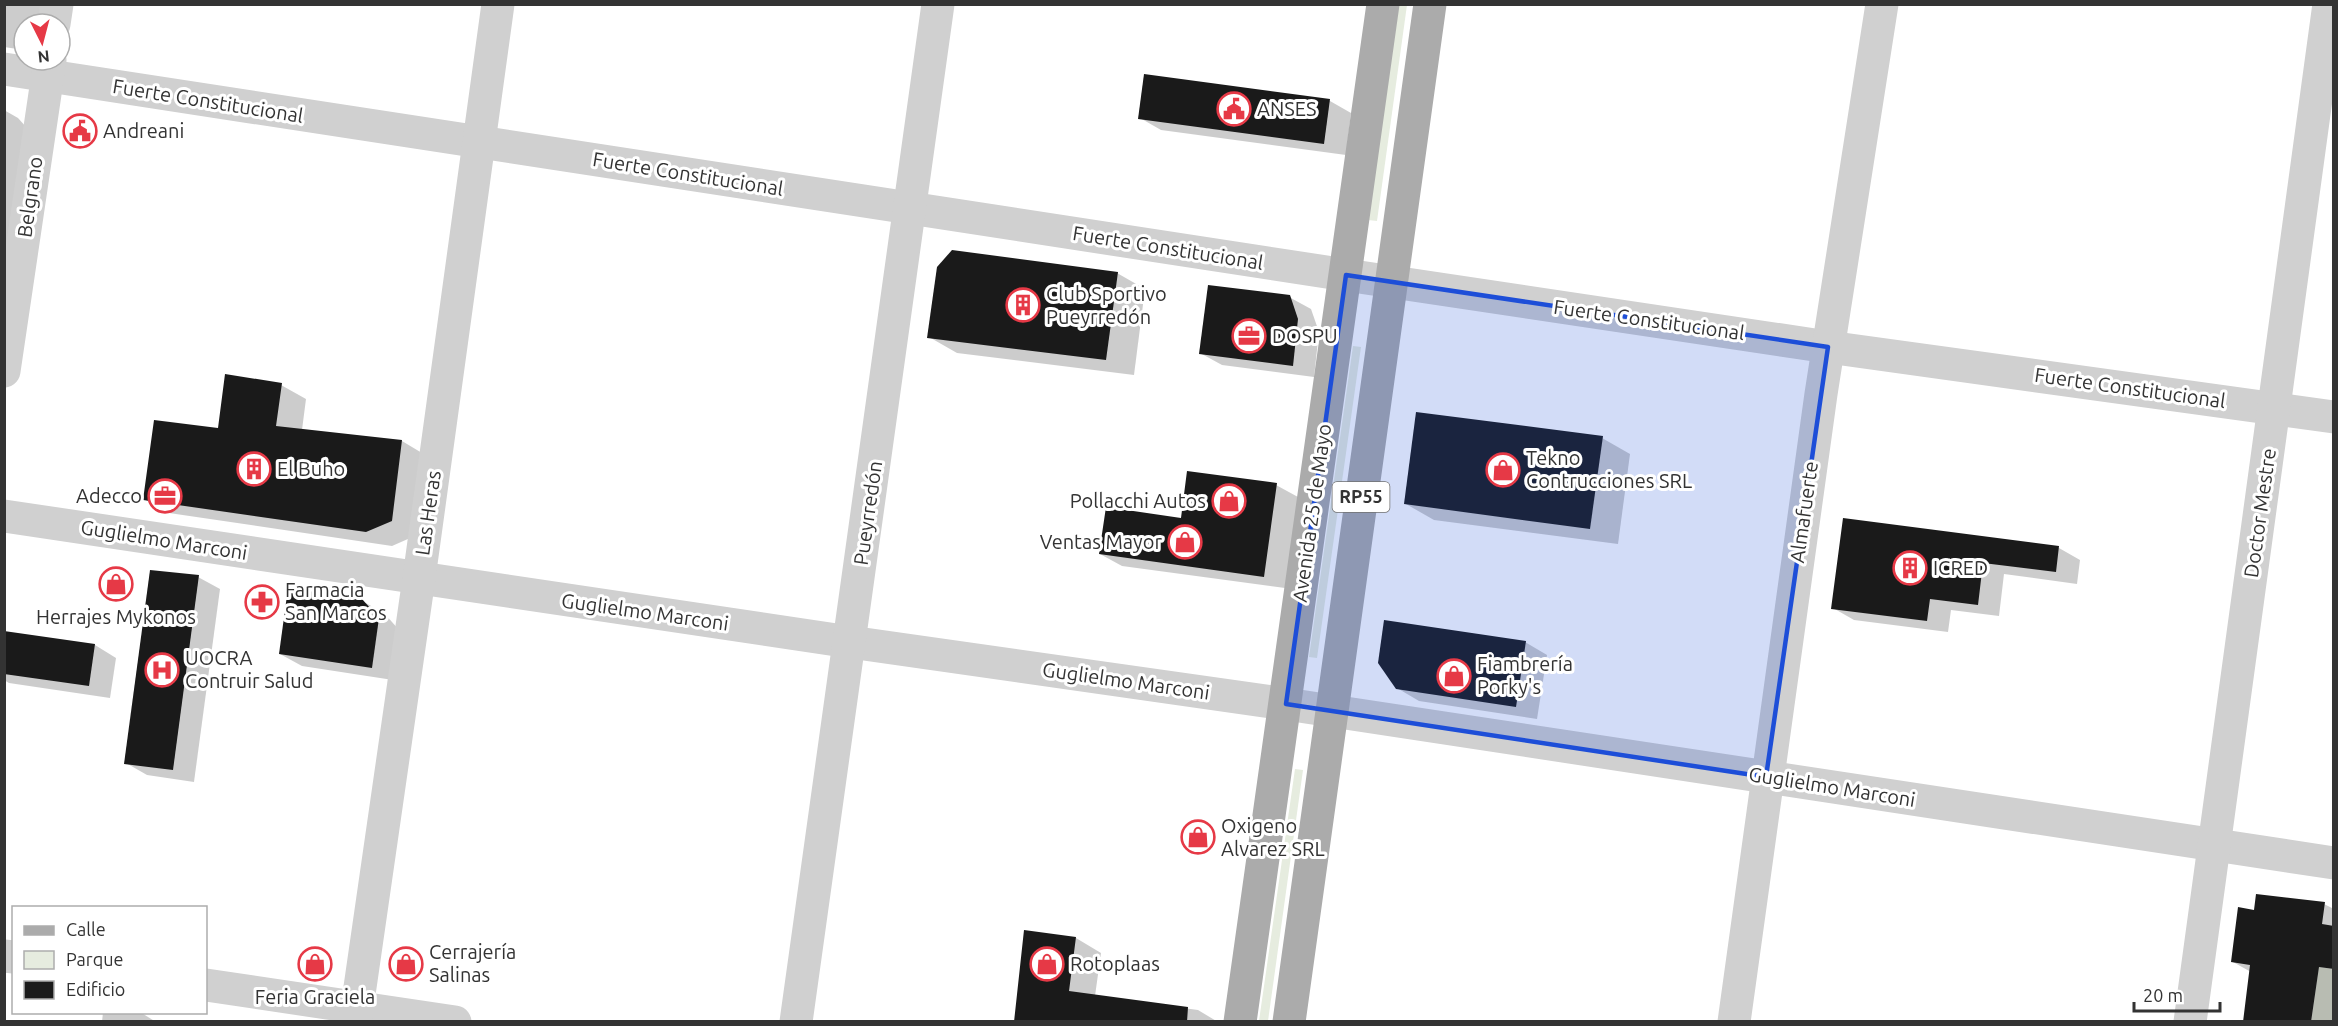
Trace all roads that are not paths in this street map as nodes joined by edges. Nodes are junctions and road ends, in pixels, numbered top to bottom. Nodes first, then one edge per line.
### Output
1 (498, 4) edge
2 (938, 4) edge
3 (1383, 4) edge
4 (1430, 4) edge
5 (1882, 4) edge
6 (2329, 4) edge
7 (48, 72) edge
8 (72, 72) edge
9 (479, 142) junction
10 (910, 208) junction
11 (1346, 275) junction
12 (1390, 282) junction
13 (1828, 347) junction
14 (4, 370) edge
15 (2274, 408) junction
16 (2334, 417) edge
17 (4, 516) edge
18 (419, 578) junction
19 (850, 642) junction
20 (1286, 704) junction
21 (1331, 712) junction
22 (1766, 777) junction
23 (2215, 845) junction
24 (2334, 863) edge
25 (207, 985) edge
26 (356, 1014) edge
27 (456, 1022) edge
28 (796, 1022) edge
29 (1240, 1022) edge
30 (1289, 1022) edge
31 (1734, 1022) edge
32 (2190, 1022) edge

1 - 9 street, Las Heras
2 - 10 street, Pueyrredón
3 - 11 main road, Avenida 25 de Mayo / RP55
4 - 12 main road, RP55
5 - 13 street, Almafuerte
6 - 15 street, Doctor Mestre
7 - 14 street, Belgrano
8 - 9 street, Fuerte Constitucional
9 - 10 street, Fuerte Constitucional
9 - 18 street, Las Heras
10 - 11 street, Fuerte Constitucional
10 - 19 street, Pueyrredón
11 - 12 street, Fuerte Constitucional
11 - 20 main road, Avenida 25 de Mayo / RP55
12 - 13 street, Fuerte Constitucional
12 - 21 main road, RP55
13 - 15 street, Fuerte Constitucional
13 - 22 street, Almafuerte
15 - 16 street, Fuerte Constitucional
15 - 23 street, Doctor Mestre
17 - 18 street, Guglielmo Marconi
18 - 19 street, Guglielmo Marconi
18 - 26 street, Las Heras
19 - 20 street, Guglielmo Marconi
19 - 28 street, Pueyrredón
20 - 21 street, Guglielmo Marconi
20 - 29 main road, Avenida 25 de Mayo / RP55
21 - 22 street, Guglielmo Marconi
21 - 30 main road, RP55
22 - 23 street, Guglielmo Marconi
22 - 31 street, Almafuerte
23 - 24 street, Guglielmo Marconi
23 - 32 street, Doctor Mestre
25 - 26 street
26 - 27 street

